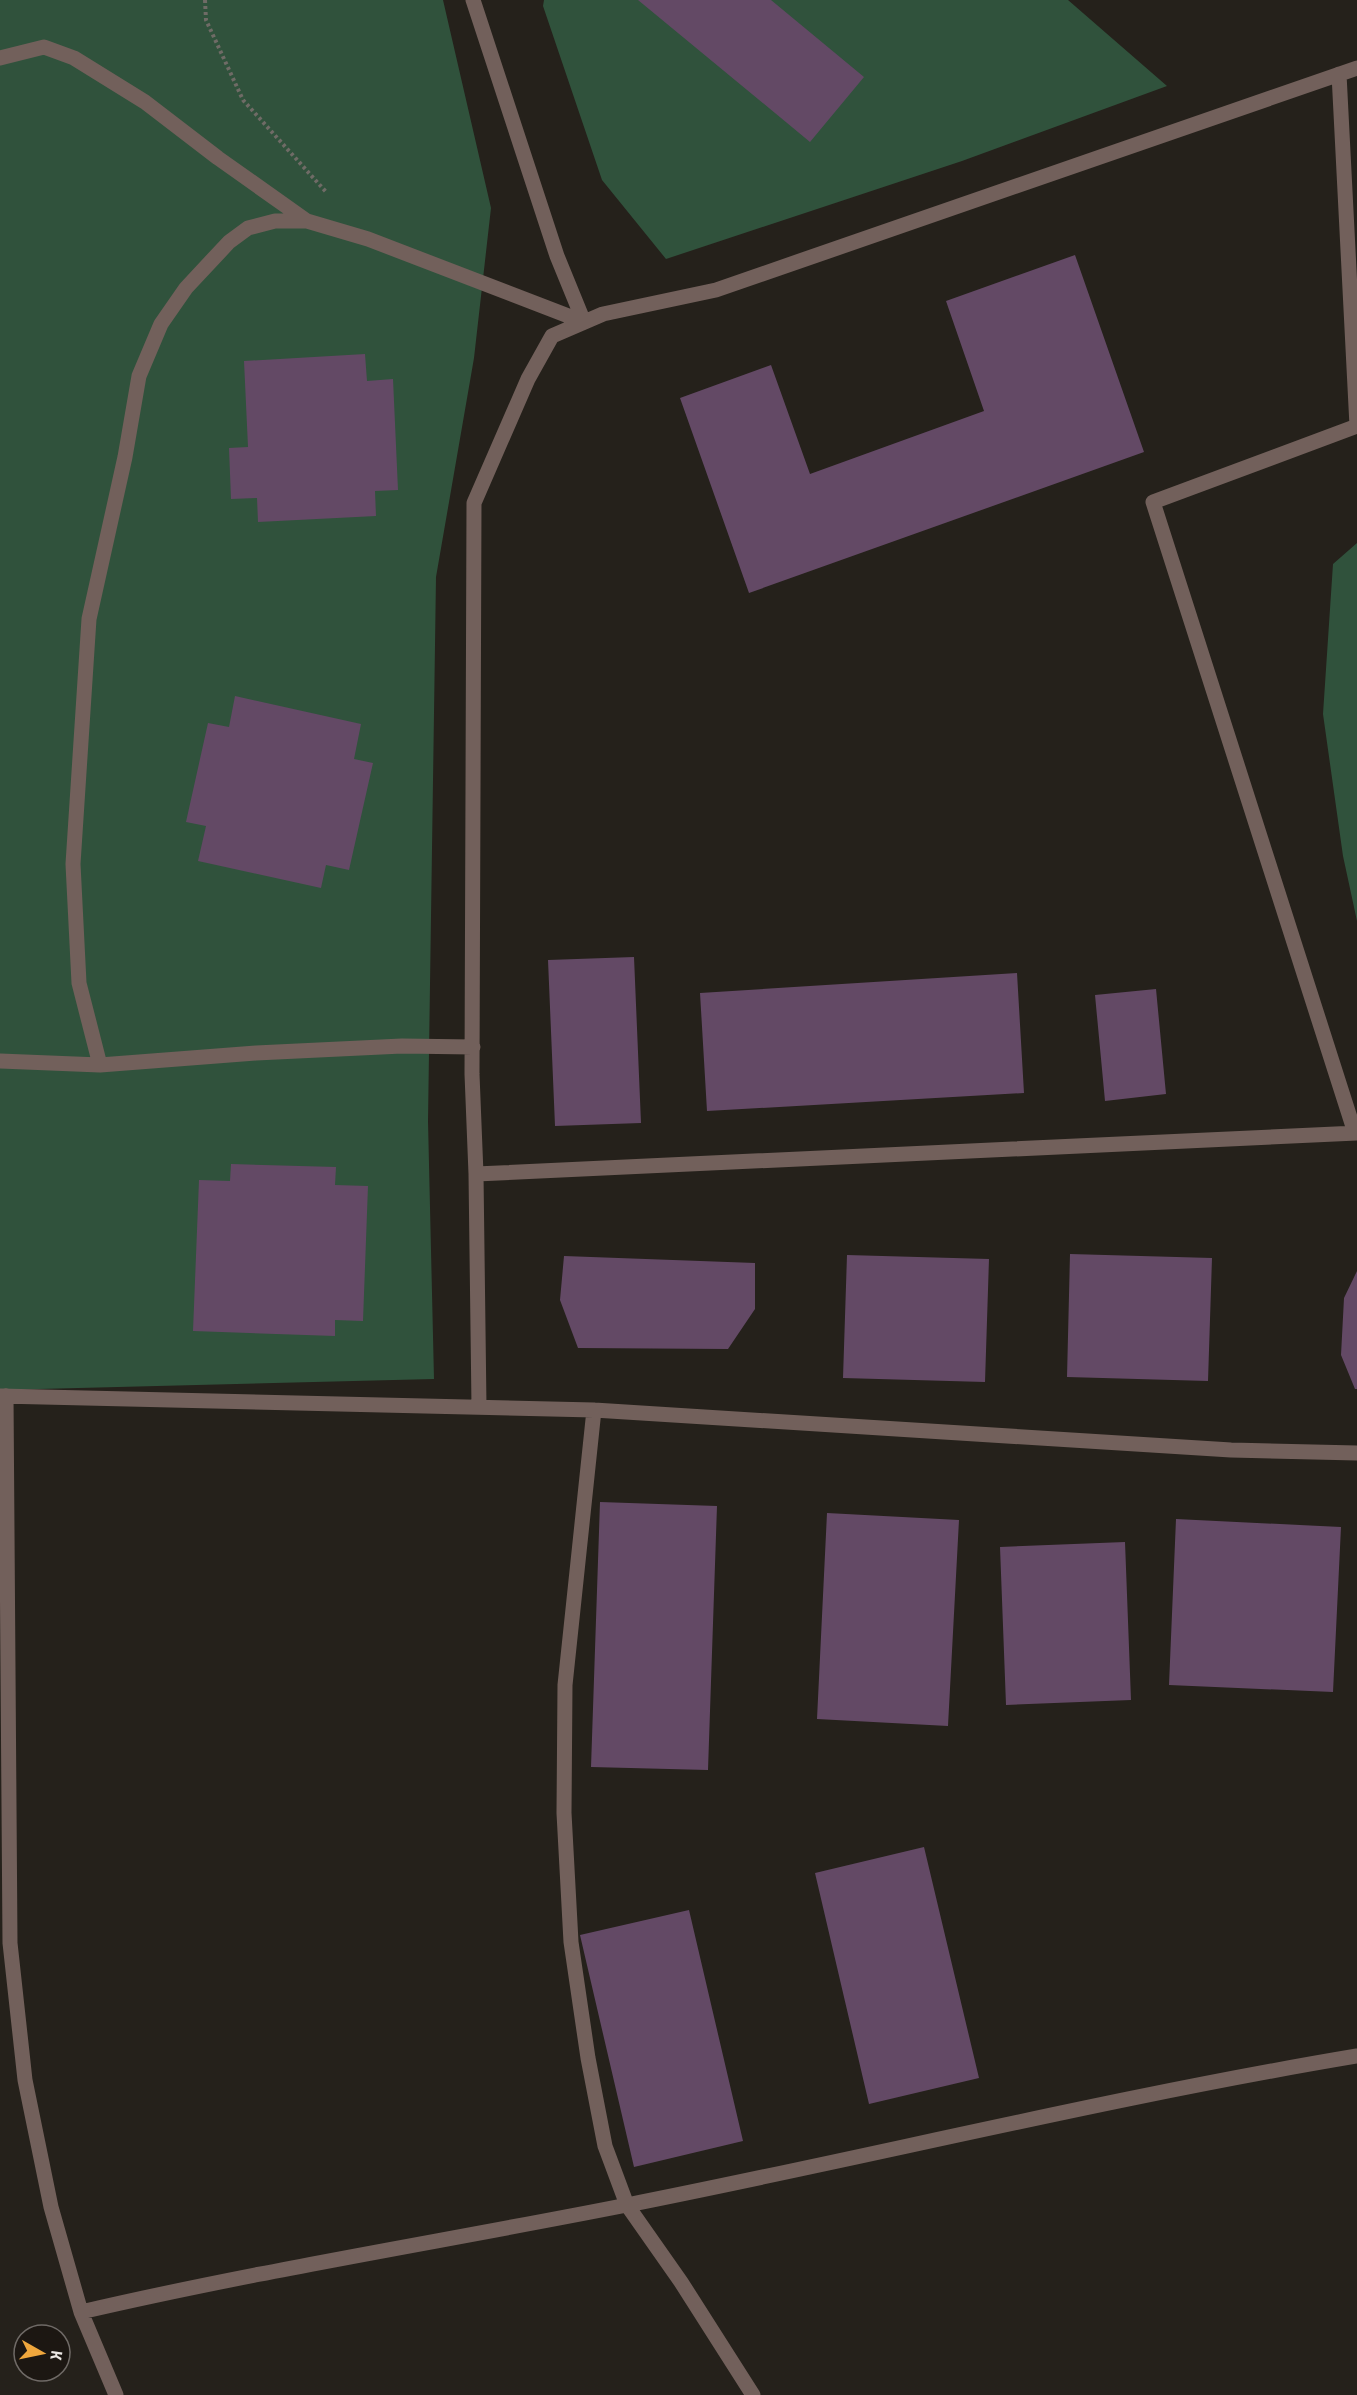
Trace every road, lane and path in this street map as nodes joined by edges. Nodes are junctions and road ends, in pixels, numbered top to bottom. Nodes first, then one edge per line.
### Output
1 (205, 0) edge
2 (473, 0) edge
3 (0, 58) edge
4 (1357, 68) edge
5 (1339, 74) junction
6 (329, 196) dead end
7 (307, 221) junction
8 (584, 322) junction
9 (473, 1047) junction
10 (0, 1061) edge
11 (100, 1065) junction
12 (1356, 1133) edge
13 (476, 1174) junction
14 (3, 1396) edge
15 (479, 1406) junction
16 (594, 1410) junction
17 (1357, 1453) edge
18 (1357, 2056) edge
19 (627, 2205) junction
20 (81, 2312) junction
21 (116, 2395) edge
22 (753, 2395) edge

1 - 6 path
2 - 8 street
3 - 7 street
4 - 5 street
5 - 8 street
5 - 12 street
7 - 8 street
7 - 11 street
8 - 9 street
9 - 11 street
9 - 13 street
10 - 11 street
12 - 13 street
13 - 15 street
14 - 15 street
14 - 20 street
15 - 16 street
16 - 17 street
16 - 19 street
18 - 19 street
19 - 20 street
19 - 22 street
20 - 21 street

